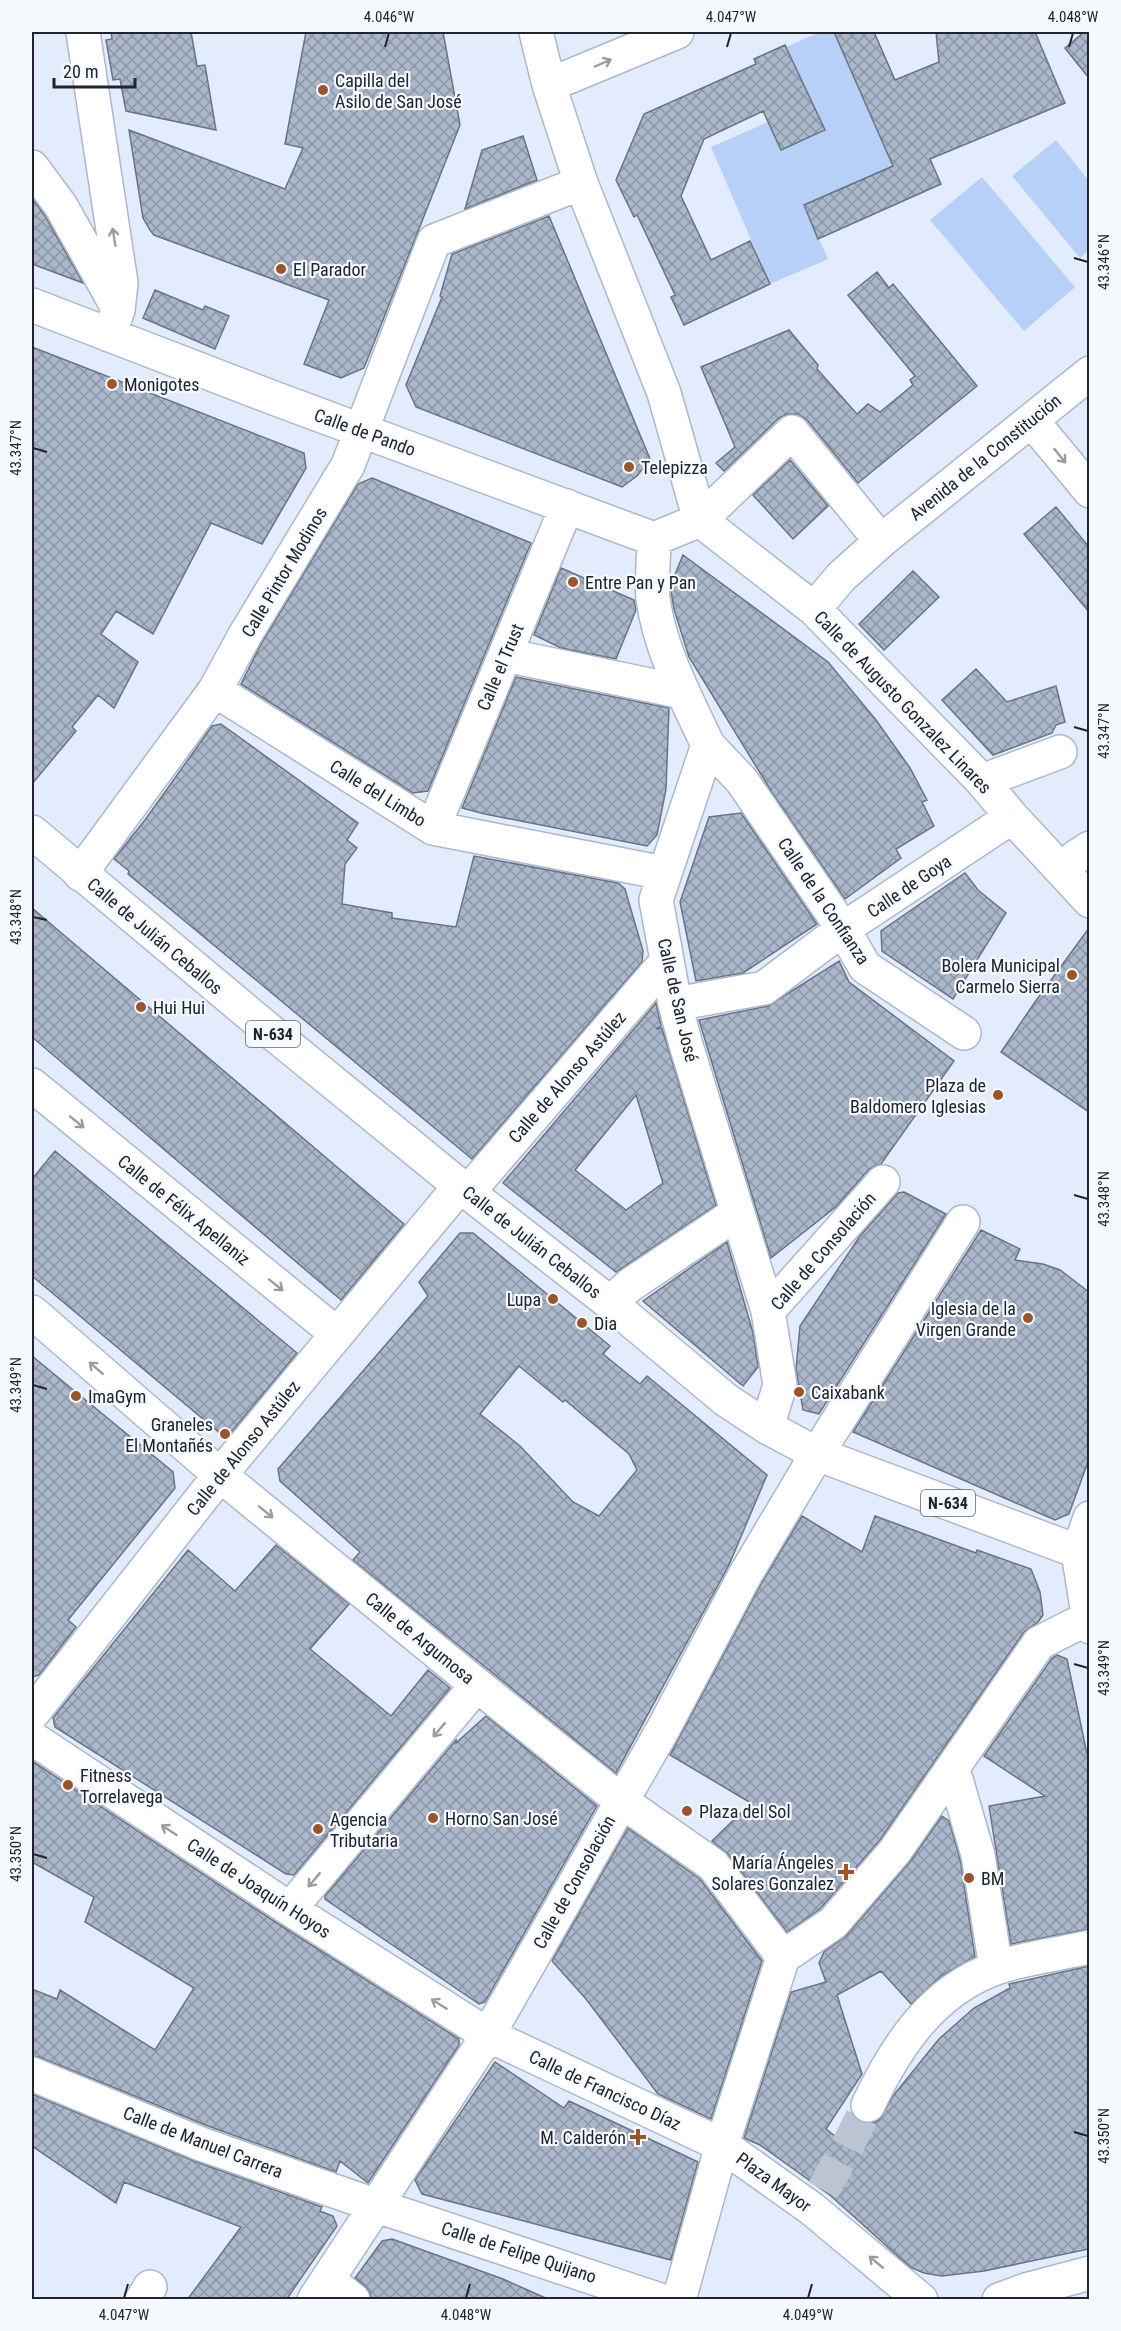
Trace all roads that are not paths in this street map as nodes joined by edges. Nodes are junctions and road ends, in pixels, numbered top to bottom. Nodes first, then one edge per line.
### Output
1 (82, 32) edge
2 (536, 32) edge
3 (676, 32) edge
4 (549, 86) junction
5 (32, 167) edge
6 (581, 183) junction
7 (32, 305) edge
8 (113, 322) junction
9 (1089, 373) edge
10 (1032, 421) junction
11 (362, 430) junction
12 (1089, 491) edge
13 (567, 506) junction
14 (700, 520) junction
15 (654, 539) junction
16 (881, 541) junction
17 (814, 609) junction
18 (505, 656) junction
19 (215, 690) junction
20 (683, 692) junction
21 (708, 745) junction
22 (1060, 752) dead end
23 (982, 781) junction
24 (1012, 817) junction
25 (433, 828) junction
26 (32, 832) edge
27 (1089, 848) edge
28 (1062, 871) junction
29 (664, 873) junction
30 (80, 874) junction
31 (1089, 900) edge
32 (843, 929) junction
33 (667, 961) junction
34 (675, 1004) junction
35 (964, 1033) dead end
36 (32, 1084) edge
37 (883, 1182) dead end
38 (464, 1189) junction
39 (737, 1213) junction
40 (963, 1222) dead end
41 (610, 1303) junction
42 (768, 1311) junction
43 (35, 1322) edge
44 (337, 1334) junction
45 (766, 1427) junction
46 (817, 1454) junction
47 (220, 1475) junction
48 (1089, 1518) edge
49 (1084, 1554) edge
50 (1089, 1622) edge
51 (477, 1685) junction
52 (32, 1714) edge
53 (32, 1738) edge
54 (953, 1769) junction
55 (620, 1800) junction
56 (290, 1909) junction
57 (1089, 1947) edge
58 (783, 1957) junction
59 (996, 1968) junction
60 (488, 2035) junction
61 (32, 2074) edge
62 (868, 2105) tunnel mouth
63 (722, 2145) junction
64 (376, 2206) junction
65 (1089, 2273) edge
66 (332, 2293) edge
67 (647, 2297) edge
68 (680, 2300) edge
69 (921, 2300) edge
70 (999, 2300) edge

8 -> 1 main road
2 - 4 main road
4 -> 3 main road
4 - 6 main road
5 - 8 main road
6 - 11 main road, Calle Pintor Modinos
6 - 14 main road
7 - 8 main road, Calle de Pando
8 - 11 main road, Calle de Pando
9 - 10 main road, Avenida de la Constitución
10 -> 12 main road
10 - 16 main road, Avenida de la Constitución
11 - 13 main road, Calle de Pando
11 - 19 main road, Calle Pintor Modinos
13 - 15 main road, Calle de Pando
13 - 18 main road, Calle el Trust
14 - 15 main road
14 - 16 main road
14 - 17 main road, Calle de Augusto Gonzalez Linares
15 - 20 main road
16 - 17 main road, Avenida de la Constitución
17 - 23 main road, Calle de Augusto Gonzalez Linares
18 - 20 main road
18 - 25 main road, Calle el Trust
19 - 25 main road, Calle del Limbo
19 - 30 main road, Calle Pintor Modinos
20 - 21 main road
21 - 29 main road, Calle de San José
21 - 32 main road, Calle de la Confianza
22 - 23 main road
23 - 24 main road, Calle de Augusto Gonzalez Linares
24 - 28 main road, Calle de Augusto Gonzalez Linares
24 - 32 main road, Calle de Goya
25 - 29 main road, Calle del Limbo
26 - 30 main road, Calle de Julián Ceballos / N-634
27 - 28 main road
28 - 31 main road, Calle de Augusto Gonzalez Linares
29 - 33 main road, Calle de San José
30 - 38 main road, Calle de Julián Ceballos / N-634
32 - 34 main road, Calle de Goya
32 - 35 main road, Calle de la Confianza
33 - 34 main road, Calle de San José
33 - 38 main road, Calle de Alonso Astúlez
34 - 39 main road, Calle de San José
36 -> 44 main road, Calle de Félix Apellaniz
37 - 42 main road, Calle de Consolación
38 - 41 main road, Calle de Julián Ceballos / N-634
38 - 44 main road, Calle de Alonso Astúlez
39 - 41 main road
39 - 42 main road, Calle de San José
40 - 46 main road, Calle de Consolación
41 - 45 main road, Calle de Julián Ceballos / N-634
42 - 45 main road, Calle de Consolación
47 -> 43 main road, Calle de Argumosa
44 - 47 main road, Calle de Alonso Astúlez
45 - 46 main road, Calle de Julián Ceballos / N-634
46 - 49 main road, Calle de Julián Ceballos / N-634
46 - 55 main road, Calle de Consolación
47 -> 51 main road, Calle de Argumosa
47 - 52 main road, Calle de Alonso Astúlez
48 - 49 main road
49 - 50 main road
50 - 54 main road
51 - 55 main road, Calle de Argumosa
51 -> 56 main road
56 -> 53 main road, Calle de Joaquín Hoyos
54 - 58 main road
54 - 59 main road
55 - 58 main road
55 - 60 main road, Calle de Consolación
60 -> 56 main road, Calle de Joaquín Hoyos
57 - 59 main road
58 - 63 main road
59 - 62 main road
60 - 63 main road, Calle de Francisco Díaz
60 - 64 main road, Calle de Consolación
61 - 64 main road, Calle de Manuel Carrera
63 - 68 main road, Plaza Mayor
69 -> 63 main road, Plaza Mayor
64 - 66 main road, Calle de Consolación
64 - 67 main road, Calle de Felipe Quijano
65 - 70 main road

